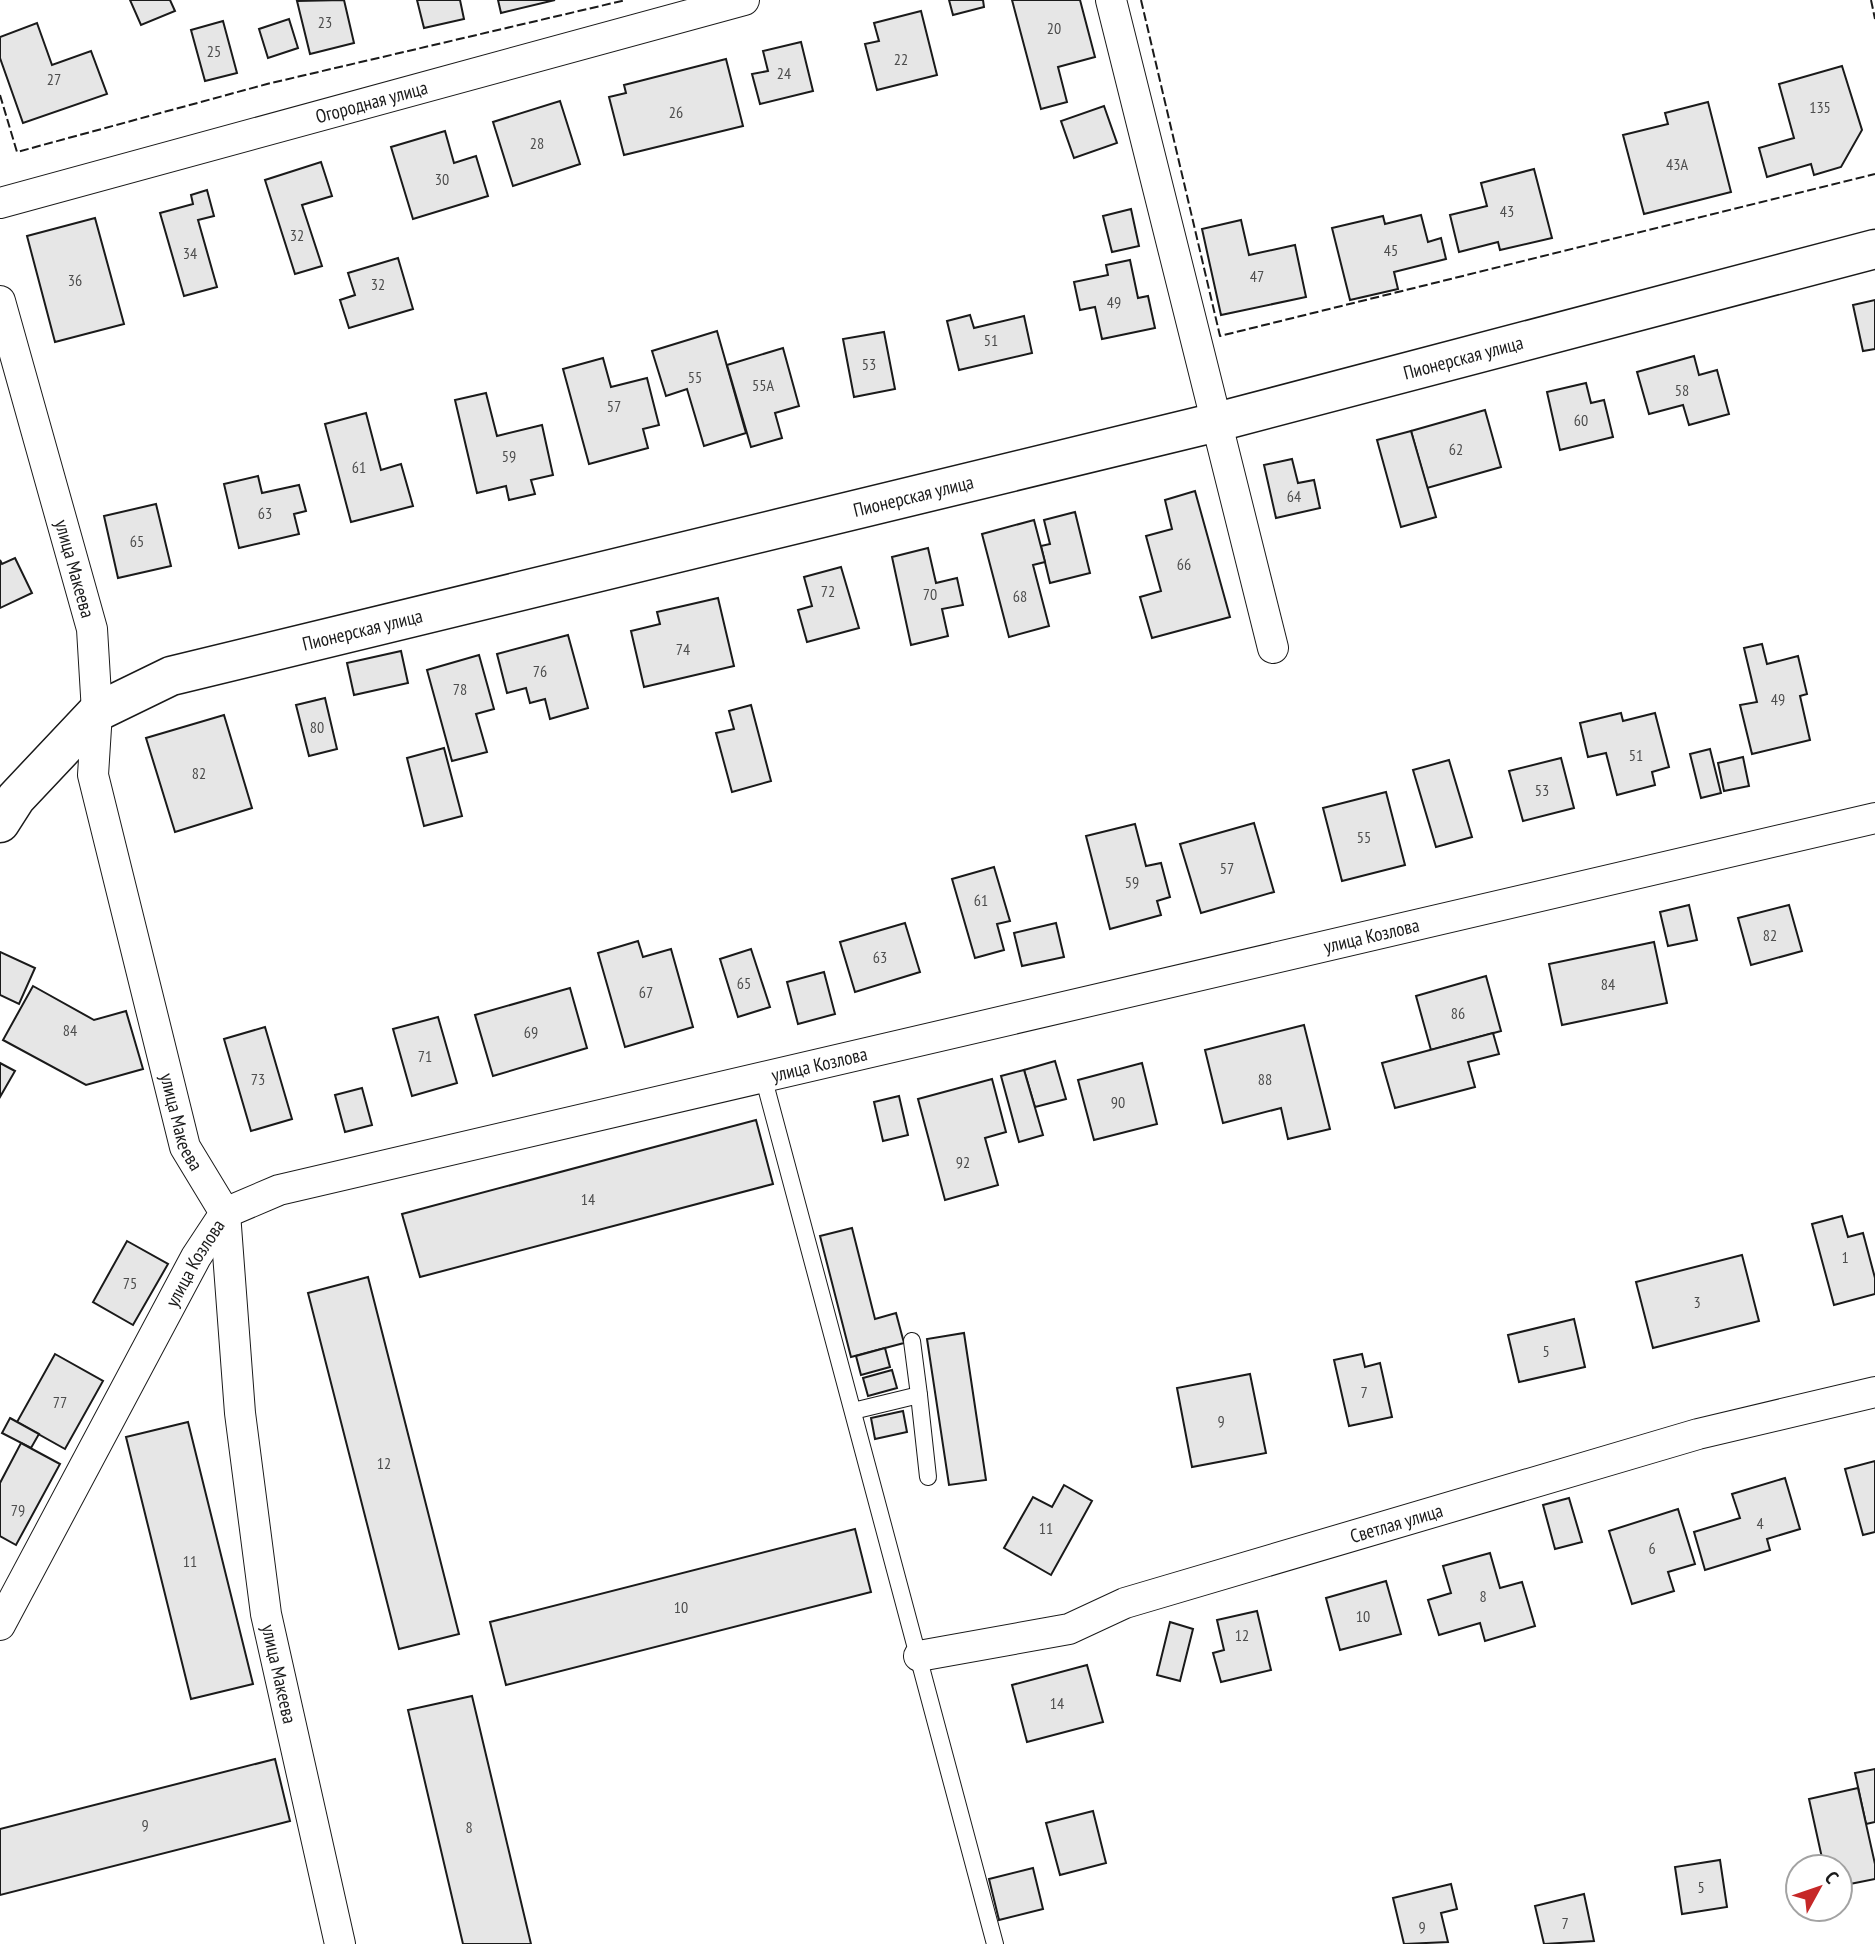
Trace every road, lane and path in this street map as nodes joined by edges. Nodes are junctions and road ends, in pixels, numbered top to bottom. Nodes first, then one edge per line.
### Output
1 (744, 0) edge
2 (1111, 0) edge
3 (0, 203) edge
4 (1875, 249) edge
5 (0, 301) edge
6 (1217, 422) junction
7 (1273, 648) dead end
8 (97, 712) junction
9 (1875, 818) edge
10 (0, 823) edge
11 (763, 1076) junction
12 (225, 1213) junction
13 (912, 1341) dead end
14 (1875, 1392) edge
15 (919, 1395) junction
16 (853, 1411) junction
17 (928, 1477) dead end
18 (0, 1625) edge
19 (919, 1656) junction
20 (340, 1944) edge
21 (995, 1944) edge

1 - 3 street, Огородная улица
2 - 6 street
4 - 6 street, Пионерская улица
5 - 8 street, улица Макеева
6 - 7 street
6 - 8 street, Пионерская улица
8 - 10 street, Пионерская улица
8 - 12 street, улица Макеева
9 - 11 street, улица Козлова
11 - 12 street, улица Козлова
11 - 16 lane
12 - 18 street, улица Козлова
12 - 20 street, улица Макеева
13 - 15 lane
14 - 19 street, Светлая улица
15 - 16 lane
15 - 17 lane
16 - 19 lane
19 - 21 lane

